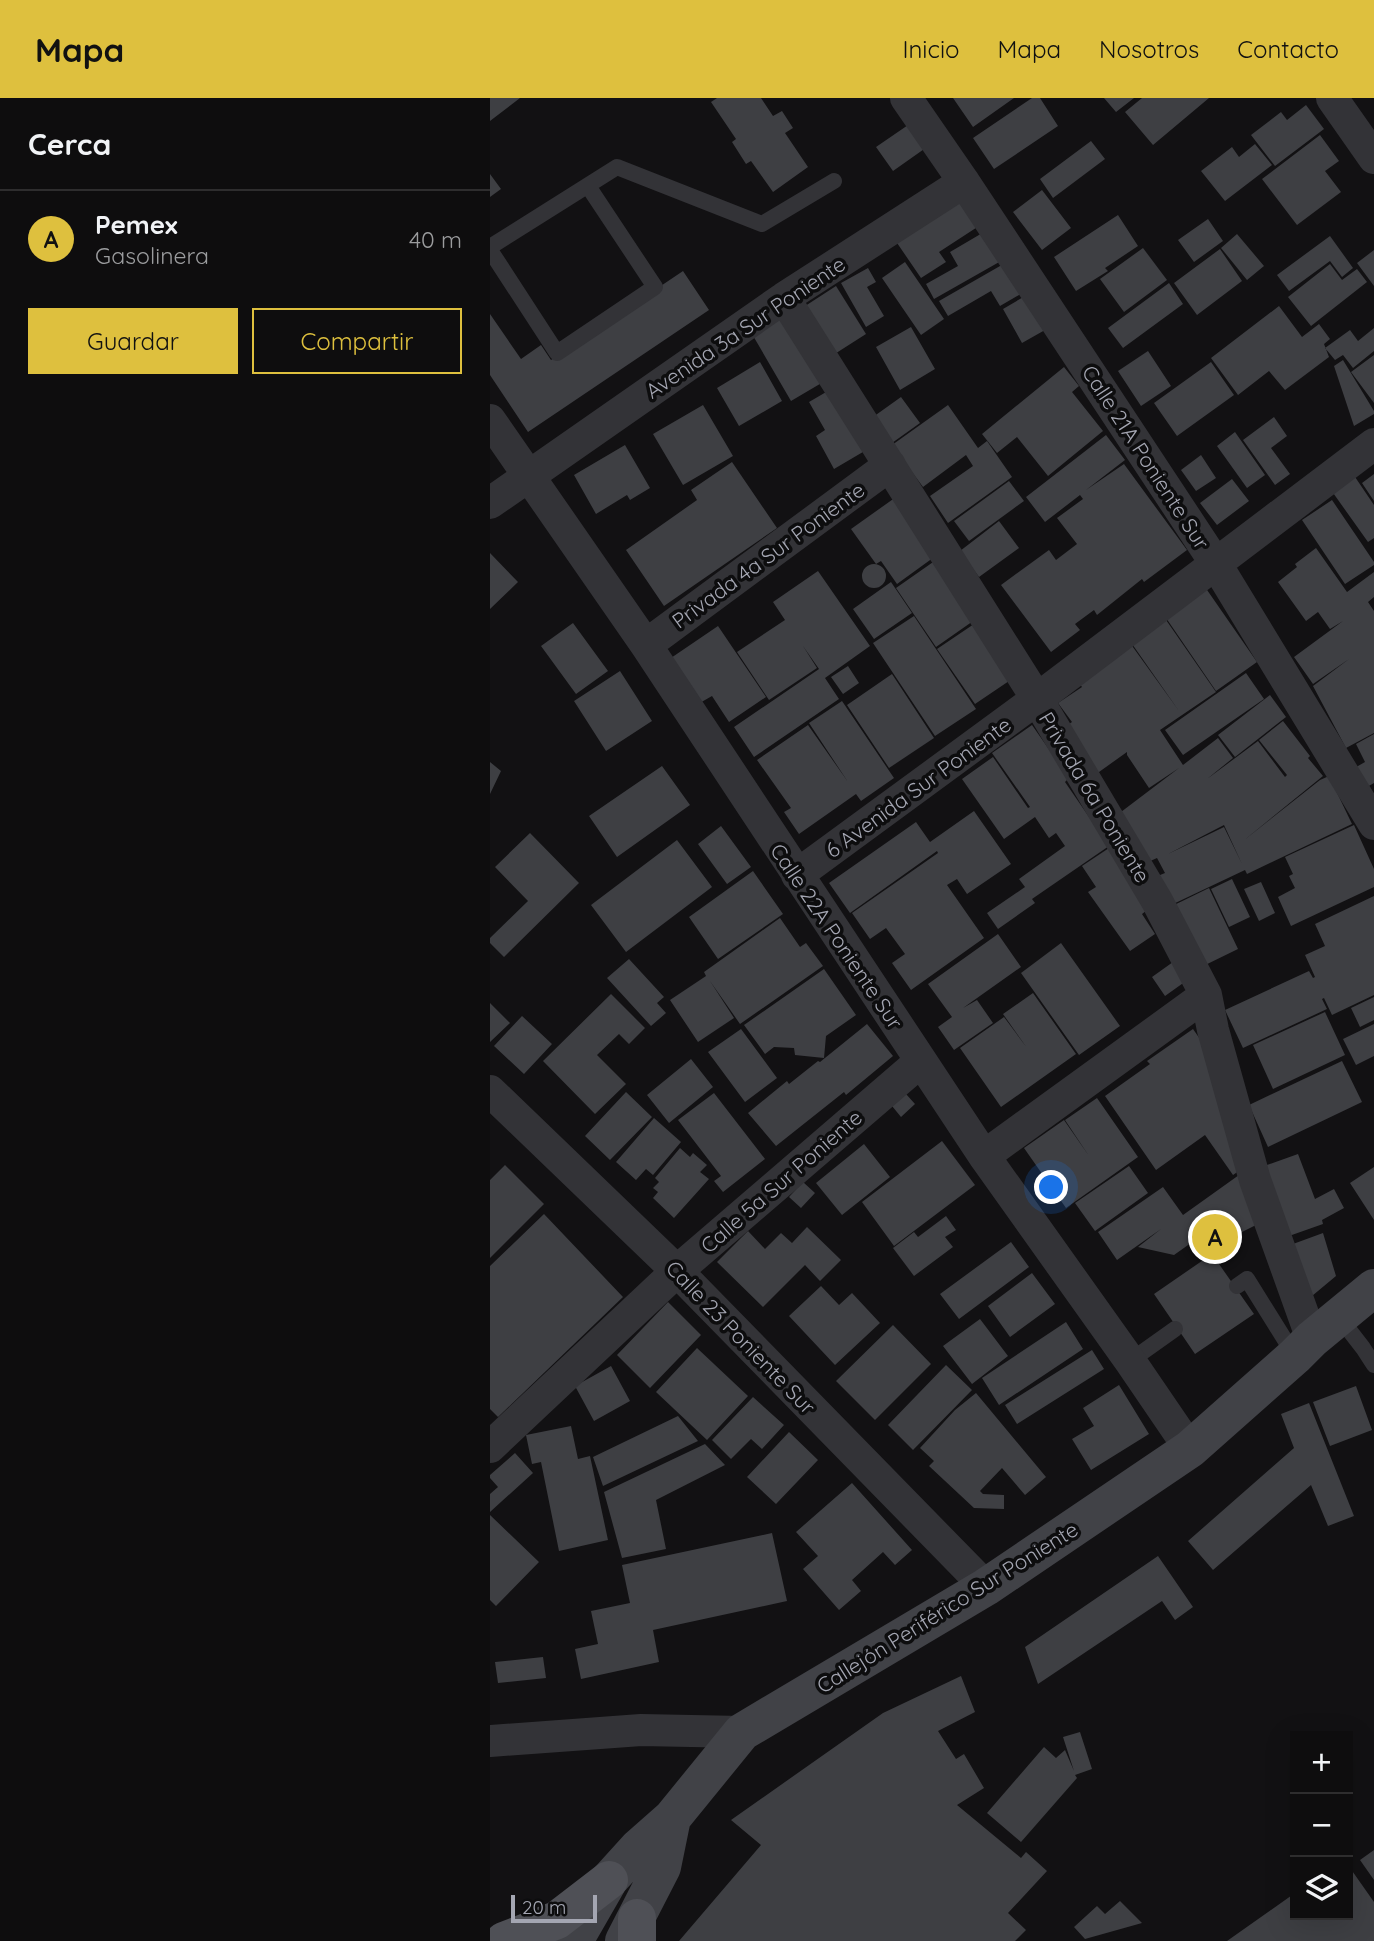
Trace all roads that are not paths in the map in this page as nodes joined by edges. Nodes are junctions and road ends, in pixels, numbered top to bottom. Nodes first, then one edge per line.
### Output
1 (906, 98) edge
2 (1332, 98) edge
3 (1374, 158) edge
4 (834, 181) dead end
5 (964, 182) junction
6 (588, 186) junction
7 (490, 249) edge
8 (784, 298) junction
9 (490, 420) edge
10 (1374, 444) edge
11 (890, 466) junction
12 (530, 477) junction
13 (490, 503) edge
14 (1216, 564) junction
15 (646, 645) junction
16 (1037, 699) junction
17 (1374, 824) edge
18 (797, 875) junction
19 (1206, 995) junction
20 (921, 1061) junction
21 (490, 1091) edge
22 (984, 1156) junction
23 (677, 1271) junction
24 (1237, 1286) dead end
25 (1374, 1288) edge
26 (1175, 1329) dead end
27 (1316, 1337) junction
28 (1130, 1361) junction
29 (1374, 1365) edge
30 (492, 1440) edge
31 (1190, 1449) junction
32 (986, 1587) junction
33 (742, 1732) junction
34 (490, 1741) edge
35 (672, 1818) junction
36 (609, 1880) junction
37 (633, 1933) edge
38 (505, 1941) edge
39 (575, 1941) edge

1 - 5 street, Calle 21A Poniente Sur
2 - 3 street
4 - 6 lane
5 - 8 street, Avenida 3a Sur Poniente
5 - 14 street, Calle 21A Poniente Sur
6 - 7 lane
6 - 7 lane
8 - 11 street, Privada 6a Poniente
8 - 12 street, Avenida 3a Sur Poniente
9 - 12 street, Calle 22A Poniente Sur
10 - 14 street, 6 Avenida Sur Poniente
11 - 15 street, Privada 4a Sur Poniente
11 - 16 street, Privada 6a Poniente
12 - 13 street, Avenida 3a Sur Poniente
12 - 15 street, Calle 22A Poniente Sur
14 - 16 street, 6 Avenida Sur Poniente
14 - 17 street, Calle 21A Poniente Sur
15 - 18 street, Calle 22A Poniente Sur
16 - 18 street, 6 Avenida Sur Poniente
16 - 19 street, Privada 6a Poniente
18 - 20 street, Calle 22A Poniente Sur
19 - 22 street
19 - 27 street, Privada 6a Poniente
20 - 22 street, Calle 22A Poniente Sur
20 - 23 street, Calle 5a Sur Poniente
21 - 23 street, Calle 23 Poniente Sur
22 - 28 street, Calle 22A Poniente Sur
23 - 30 street, Calle 5a Sur Poniente
23 - 32 street, Calle 23 Poniente Sur
24 - 27 lane
25 - 27 main road, Callejón Periférico Sur Poniente
26 - 28 lane
27 - 29 lane
27 - 31 main road, Callejón Periférico Sur Poniente
28 - 31 street, Calle 22A Poniente Sur
31 - 32 main road, Callejón Periférico Sur Poniente
32 - 33 main road, Callejón Periférico Sur Poniente
33 - 34 street
33 - 35 main road
35 - 36 main road
35 - 37 main road
36 - 38 main road
36 - 39 main road

